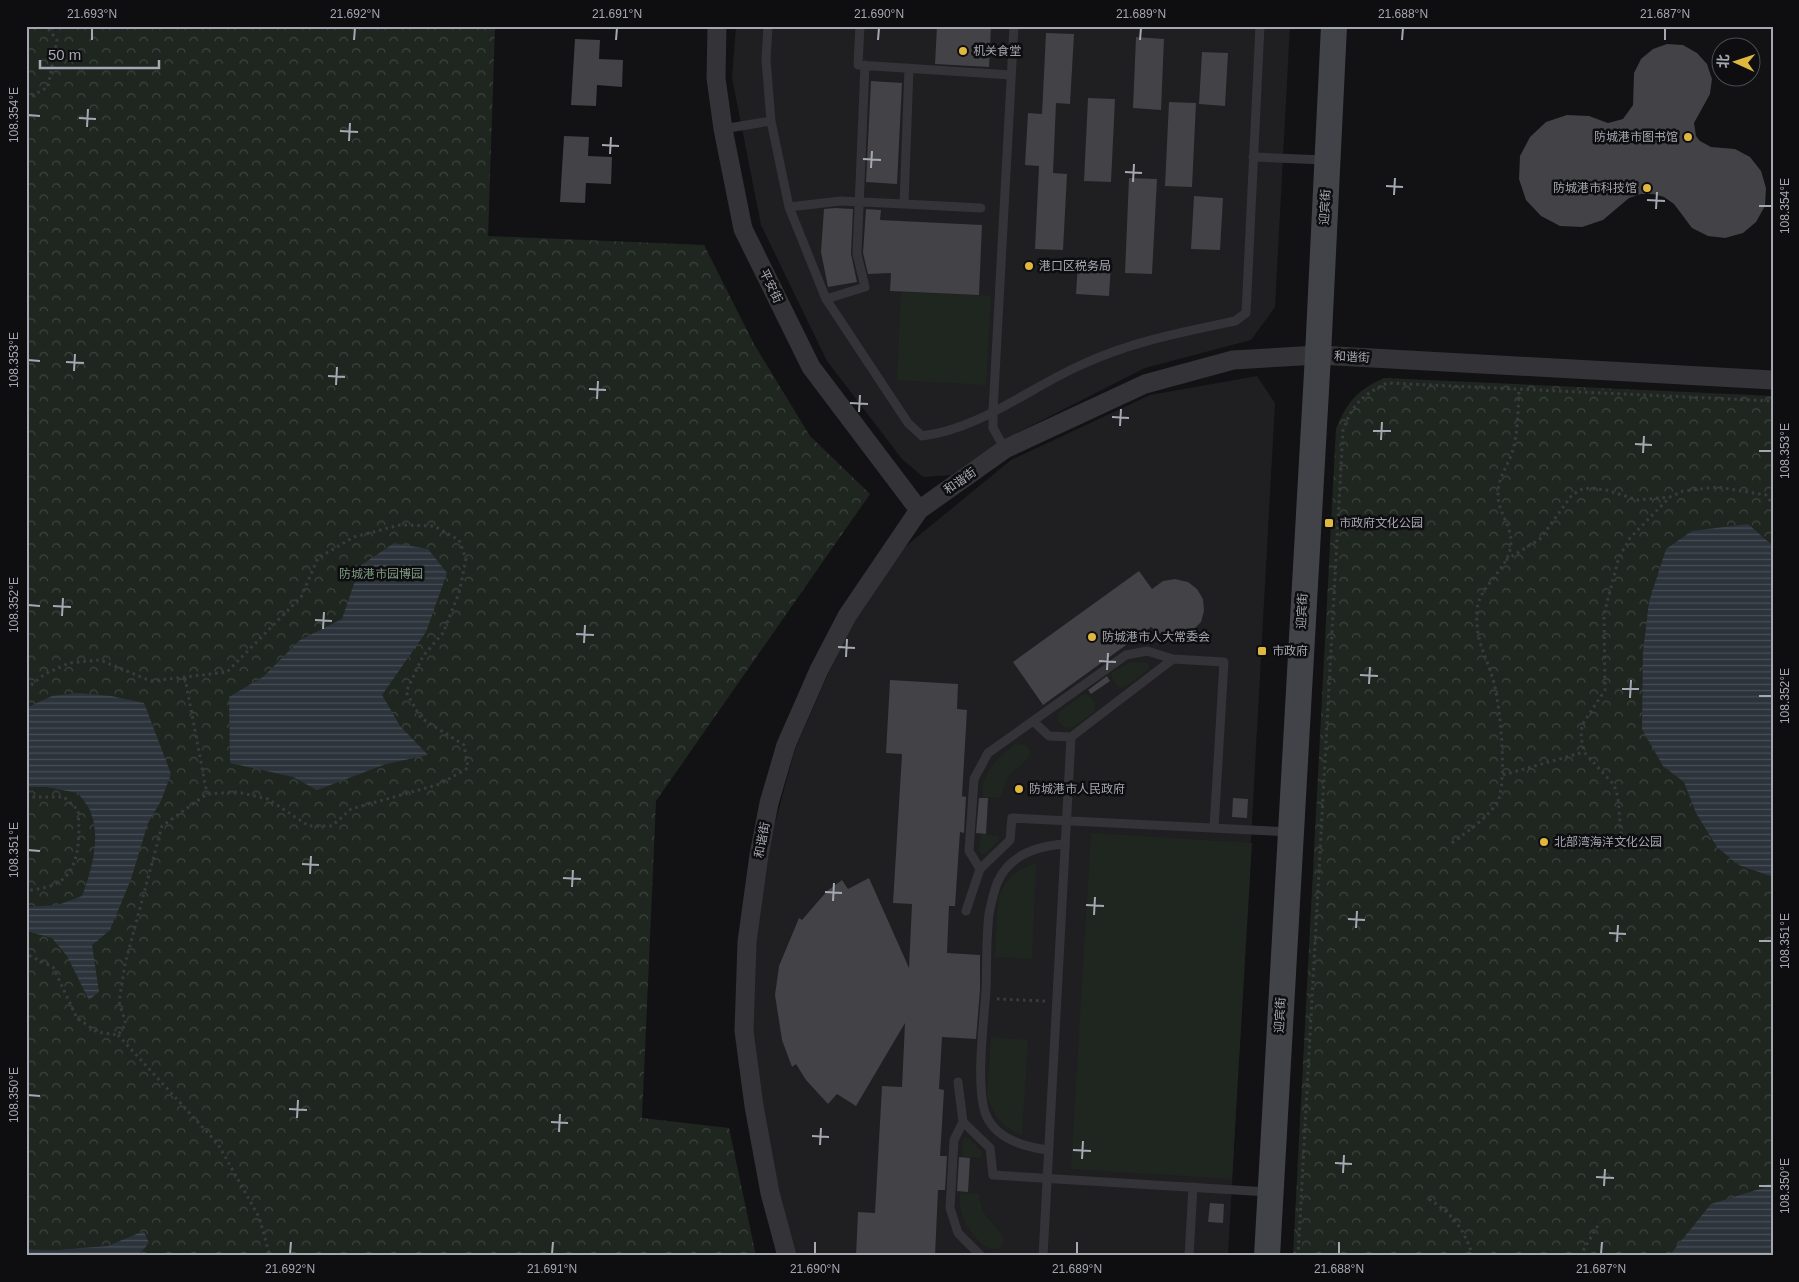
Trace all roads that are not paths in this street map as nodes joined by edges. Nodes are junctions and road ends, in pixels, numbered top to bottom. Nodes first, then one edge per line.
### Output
1 (717, 26) edge
2 (768, 26) edge
3 (860, 26) edge
4 (1014, 26) edge
5 (1260, 26) edge
6 (1334, 26) edge
7 (865, 65) junction
8 (909, 68) junction
9 (1011, 75) junction
10 (771, 121) junction
11 (723, 129) junction
12 (1253, 157) junction
13 (1327, 161) junction
14 (859, 202) junction
15 (904, 204) junction
16 (789, 207) junction
17 (981, 208) dead end
18 (826, 299) junction
19 (1318, 355) junction
20 (1773, 380) edge
21 (993, 411) junction
22 (1005, 449) junction
23 (919, 510) junction
24 (1173, 659) junction
25 (1032, 721) junction
26 (1071, 737) junction
27 (1066, 821) junction
28 (1214, 828) junction
29 (1290, 832) junction
30 (1064, 844) junction
31 (980, 869) junction
32 (966, 911) dead end
33 (958, 1082) dead end
34 (963, 1122) junction
35 (1048, 1150) junction
36 (1047, 1178) junction
37 (1193, 1187) junction
38 (1270, 1192) junction
39 (787, 1256) edge
40 (981, 1256) edge
41 (1044, 1256) edge
42 (1189, 1256) edge
43 (1267, 1256) edge

1 - 11 street, 平安街
2 - 10 lane
3 - 7 lane
4 - 9 lane
5 - 12 lane
6 - 13 main road, 迎宾街
7 - 8 lane
7 - 14 lane
8 - 9 lane
8 - 15 lane
9 - 21 lane
10 - 11 lane
10 - 16 lane
11 - 23 street, 平安街
12 - 13 lane
12 - 21 lane
13 - 19 main road, 迎宾街
14 - 15 lane
14 - 16 lane
14 - 18 lane
15 - 17 lane
16 - 18 lane
18 - 21 lane
19 - 20 street, 和谐街
19 - 22 street, 和谐街
19 - 29 main road, 迎宾街
21 - 22 lane
22 - 23 street, 和谐街
23 - 39 street, 和谐街
24 - 25 lane
24 - 26 lane
24 - 28 lane
25 - 26 lane
25 - 31 lane
26 - 27 lane
27 - 28 lane
27 - 30 lane
27 - 31 lane
28 - 29 lane
29 - 38 main road, 迎宾街
30 - 35 lane
30 - 35 lane
31 - 32 lane
33 - 34 lane
34 - 36 lane
34 - 40 lane
35 - 36 lane
36 - 37 lane
36 - 41 lane
37 - 38 lane
37 - 42 lane
38 - 43 main road, 迎宾街

